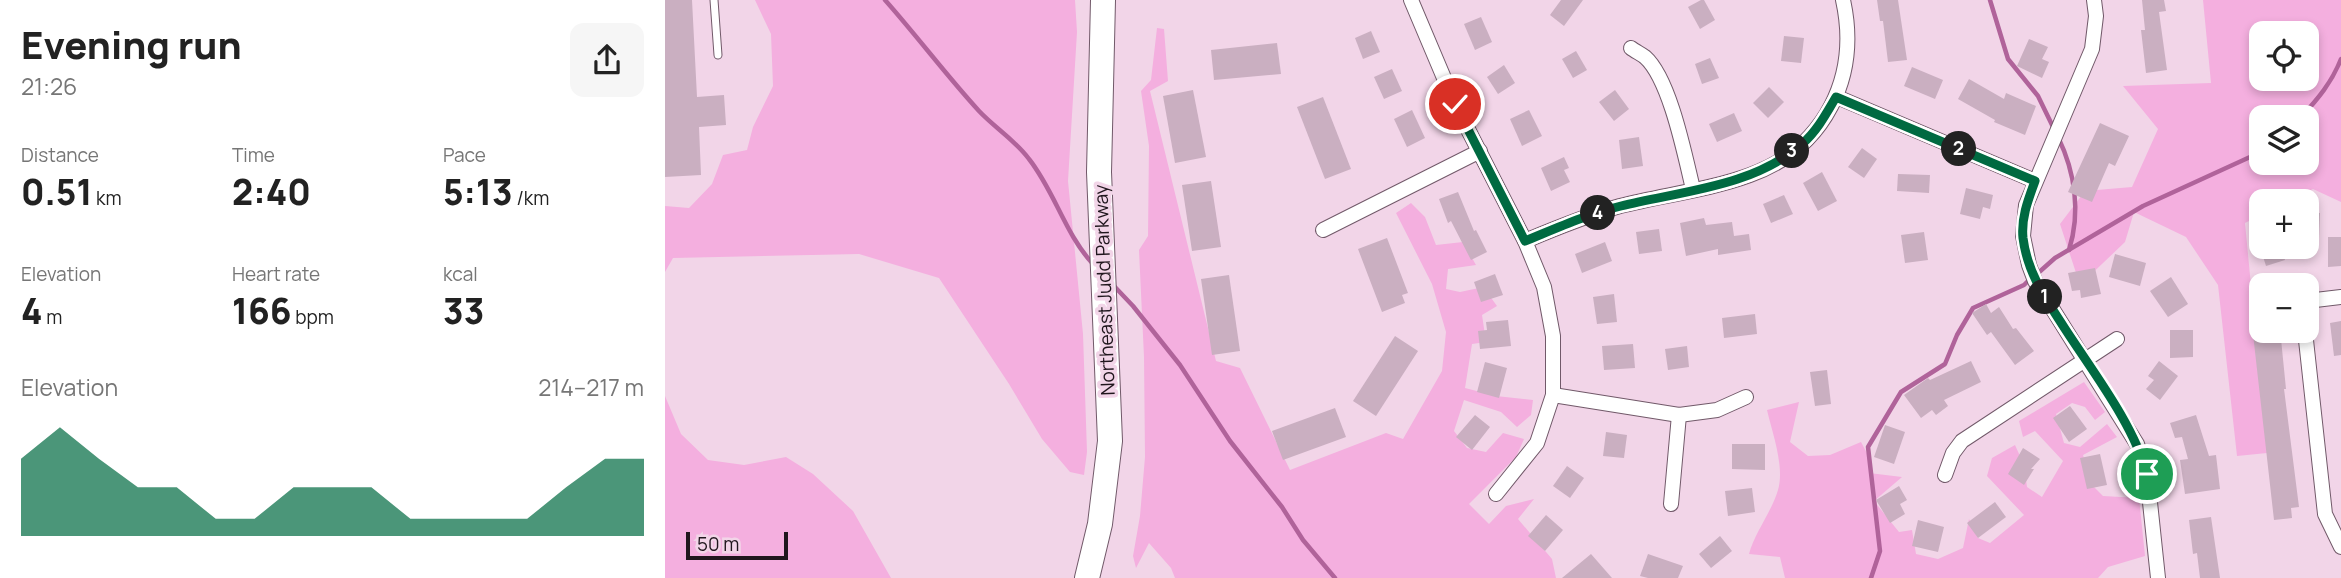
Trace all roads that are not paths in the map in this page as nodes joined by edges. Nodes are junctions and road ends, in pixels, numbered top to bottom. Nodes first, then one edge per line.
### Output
1 (714, 0) edge
2 (1103, 0) edge
3 (1411, 0) edge
4 (1843, 0) edge
5 (2094, 0) edge
6 (1631, 48) dead end
7 (718, 55) dead end
8 (1836, 97) junction
9 (1480, 151) junction
10 (2035, 181) junction
11 (1693, 189) junction
12 (1322, 230) dead end
13 (1525, 241) junction
14 (2341, 297) edge
15 (2319, 300) edge
16 (2117, 339) dead end
17 (2306, 343) edge
18 (2085, 360) junction
19 (1553, 395) junction
20 (1746, 397) dead end
21 (1679, 415) junction
22 (1945, 475) dead end
23 (1496, 494) dead end
24 (1671, 504) dead end
25 (2341, 547) edge
26 (1087, 578) edge
27 (2158, 578) edge

1 - 7 lane
2 - 26 highway, Northeast Judd Parkway
3 - 9 street
4 - 8 street
5 - 10 street
6 - 11 street
8 - 10 street
8 - 11 street
9 - 12 street
9 - 13 street
10 - 18 street
11 - 13 street
13 - 19 street
14 - 15 street
16 - 18 street
17 - 25 street
18 - 22 street
18 - 27 street
19 - 21 street
19 - 23 street
20 - 21 street
21 - 24 street

